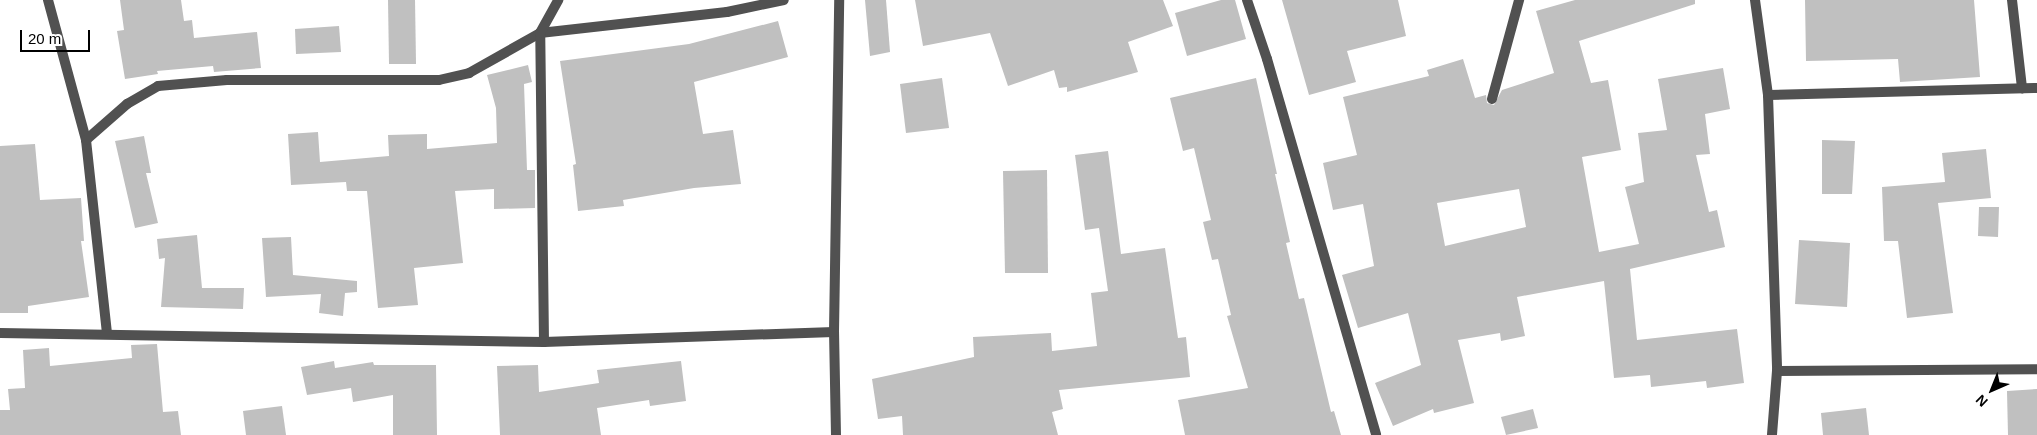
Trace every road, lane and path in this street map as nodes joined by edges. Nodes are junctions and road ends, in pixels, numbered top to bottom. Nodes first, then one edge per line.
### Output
1 (48, 0) edge
2 (558, 0) edge
3 (784, 0) edge
4 (839, 0) edge
5 (1247, 0) edge
6 (1519, 0) edge
7 (1755, 0) edge
8 (2012, 0) edge
9 (540, 33) junction
10 (2022, 88) junction
11 (2037, 88) edge
12 (1768, 95) junction
13 (1492, 99) dead end
14 (86, 140) junction
15 (834, 332) junction
16 (0, 333) edge
17 (108, 334) junction
18 (544, 342) junction
19 (2037, 369) edge
20 (1777, 371) junction
21 (836, 435) edge
22 (1376, 435) edge
23 (1772, 435) edge

1 - 14 street
2 - 9 street
3 - 9 street
4 - 15 street
5 - 22 street
6 - 13 street
7 - 12 street
8 - 10 street
9 - 14 street
9 - 18 street
10 - 11 street
10 - 12 street
12 - 20 street
14 - 17 street
15 - 18 street
15 - 21 street
16 - 17 street
17 - 18 street
19 - 20 street
20 - 23 street

